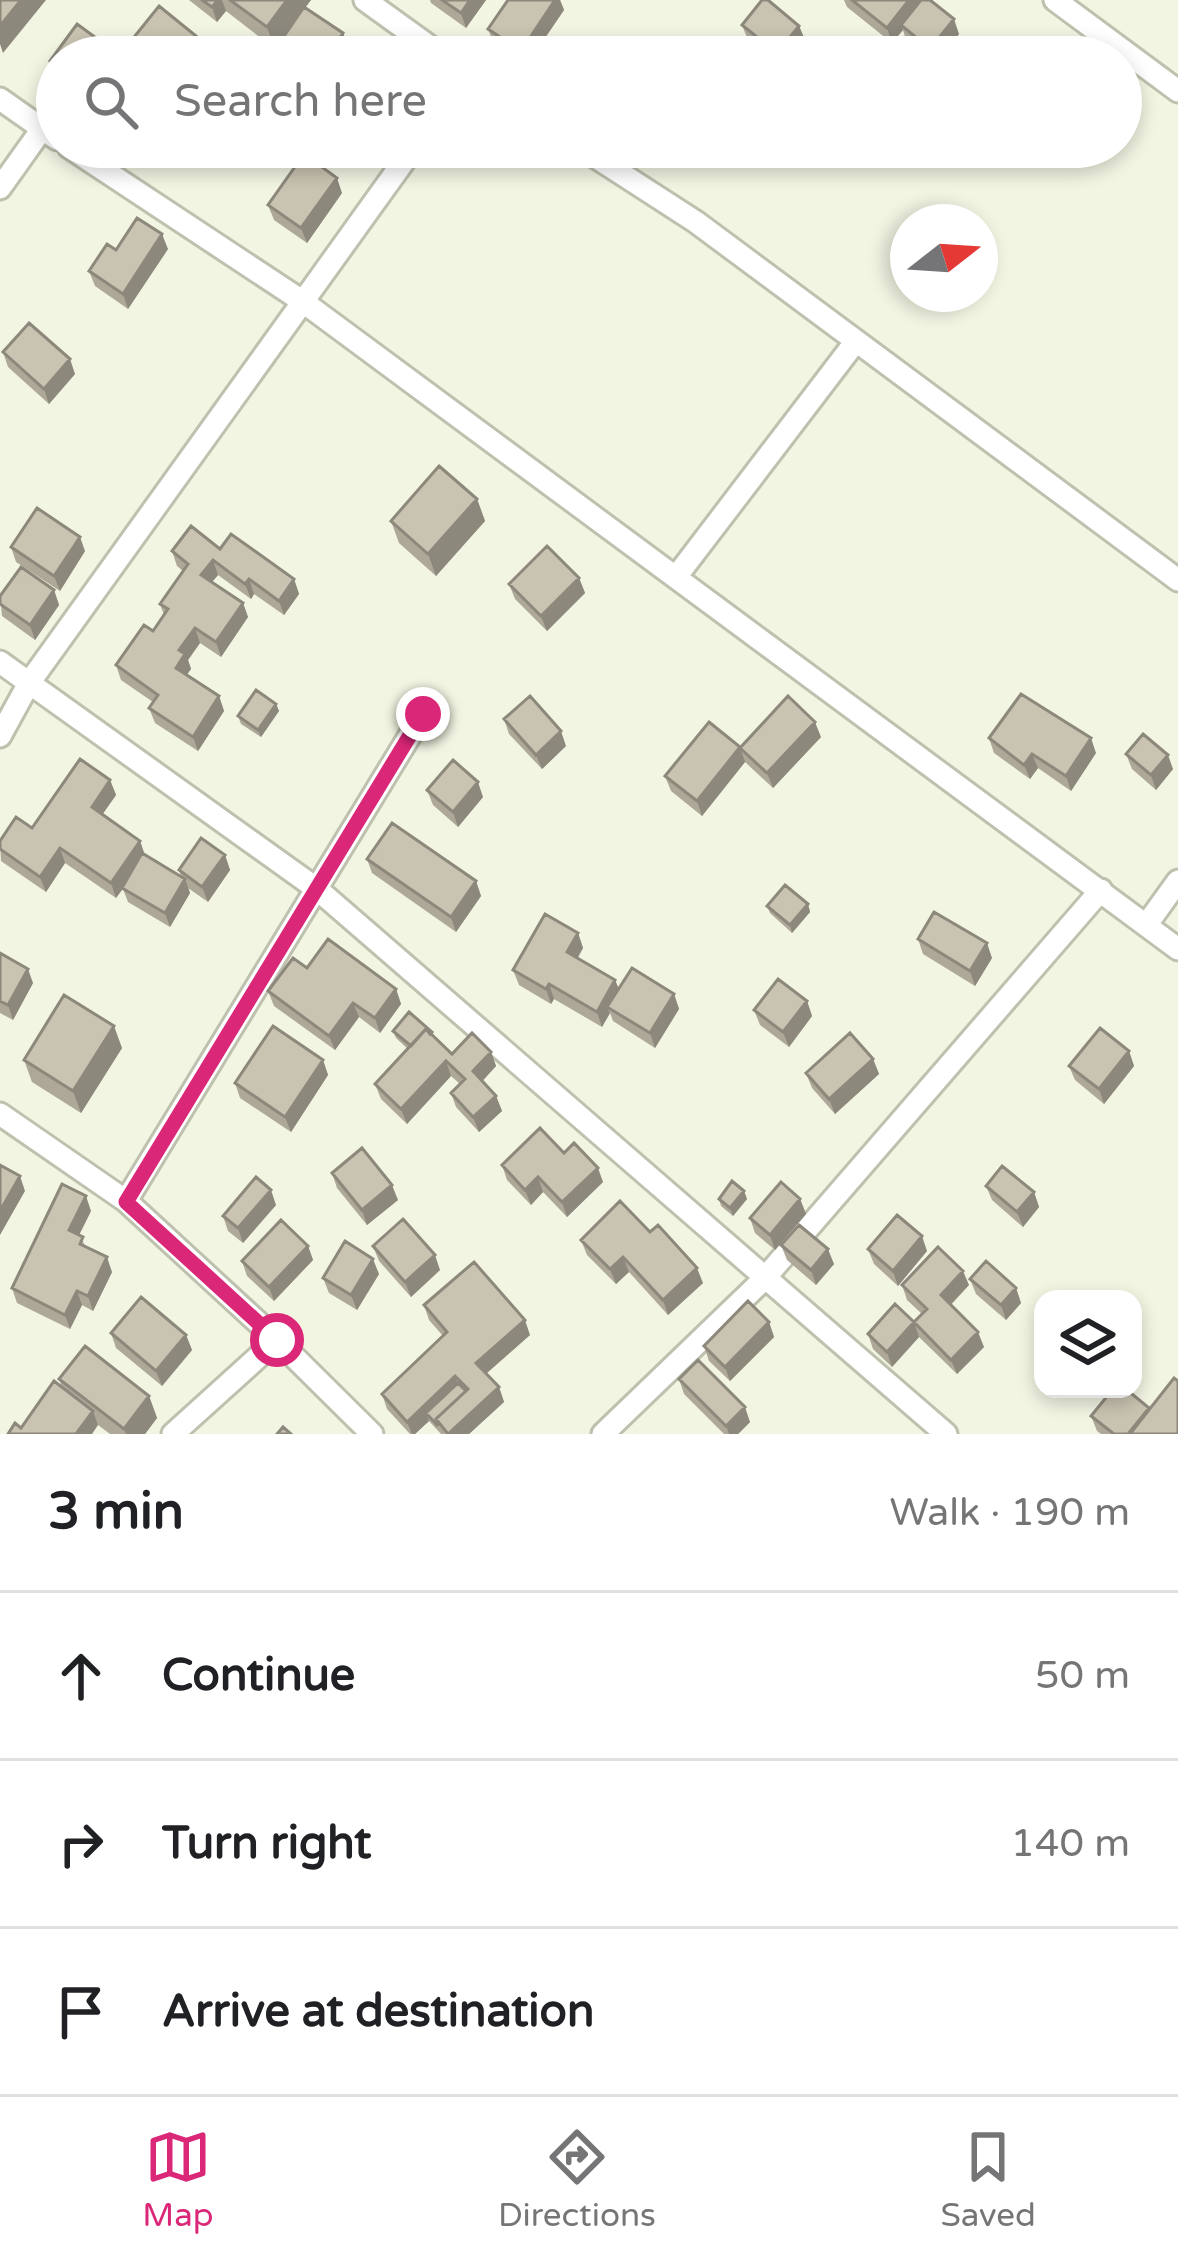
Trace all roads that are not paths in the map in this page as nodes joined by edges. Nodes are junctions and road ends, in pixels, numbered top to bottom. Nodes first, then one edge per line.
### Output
1 (365, 0) edge
2 (1055, 0) edge
3 (415, 36) edge
4 (1104, 36) edge
5 (1142, 64) edge
6 (1178, 91) edge
7 (0, 99) edge
8 (36, 124) edge
9 (36, 149) edge
10 (101, 168) edge
11 (399, 168) edge
12 (612, 168) edge
13 (0, 188) edge
14 (302, 301) junction
15 (856, 341) junction
16 (676, 577) junction
17 (1178, 580) edge
18 (0, 662) edge
19 (29, 683) junction
20 (423, 714) dead end
21 (0, 736) edge
22 (1178, 881) edge
23 (317, 889) junction
24 (1101, 890) junction
25 (1147, 924) junction
26 (1178, 949) edge
27 (0, 1114) edge
28 (126, 1202) junction
29 (764, 1279) junction
30 (277, 1340) junction
31 (173, 1434) edge
32 (372, 1434) edge
33 (603, 1434) edge
34 (946, 1434) edge

1 - 3 street
2 - 4 street
5 - 6 street
7 - 8 street
9 - 13 street
10 - 14 street
11 - 14 street
12 - 15 street
14 - 16 street
14 - 19 street
15 - 16 street
15 - 17 street
16 - 24 street
18 - 19 street
19 - 21 street
19 - 23 street
20 - 23 street
22 - 25 street
23 - 28 street
23 - 29 street
24 - 25 street
24 - 29 street
25 - 26 street
27 - 28 street
28 - 30 street
29 - 33 street
29 - 34 street
30 - 31 street
30 - 32 street

